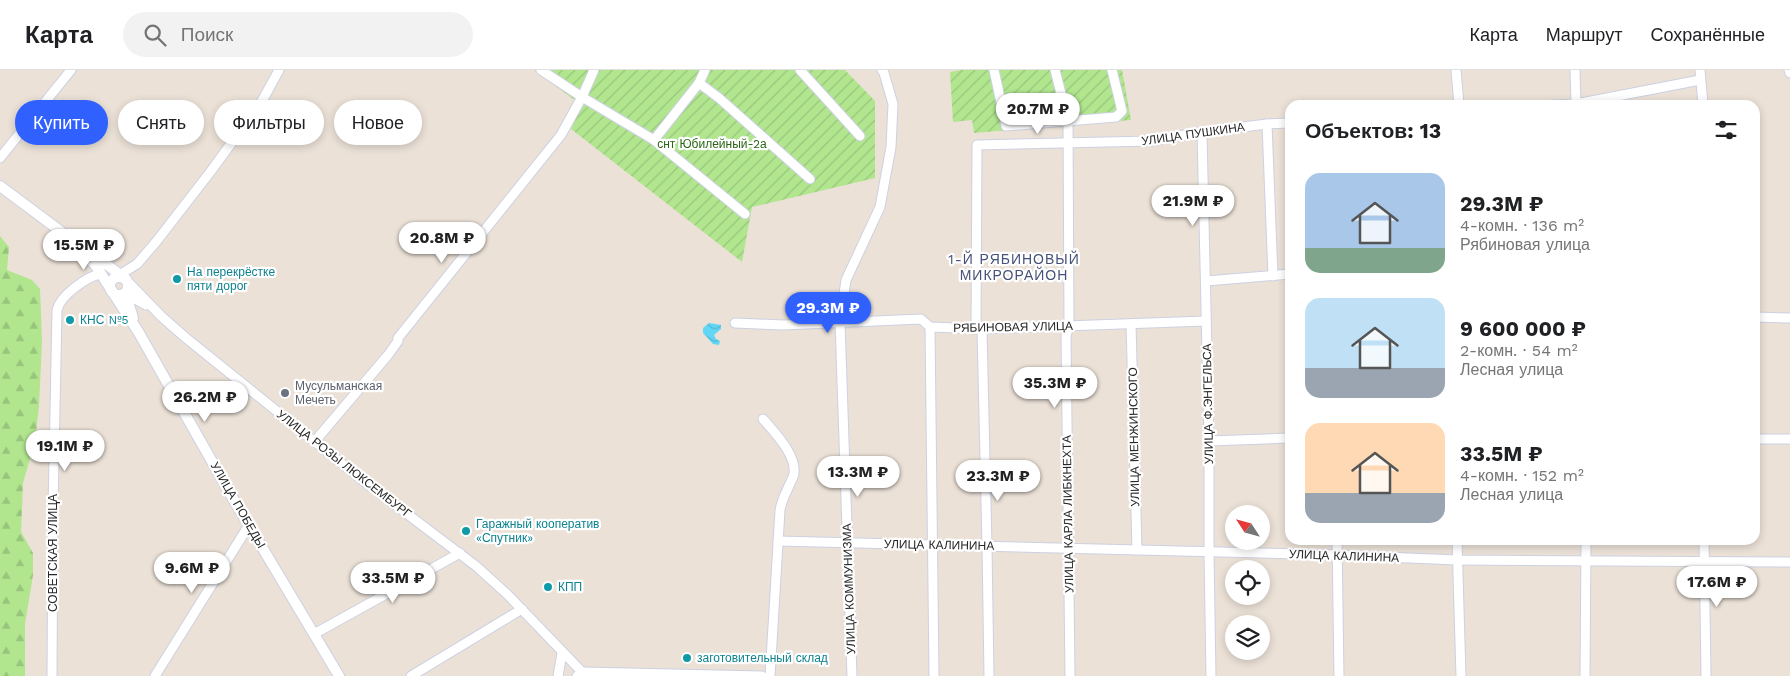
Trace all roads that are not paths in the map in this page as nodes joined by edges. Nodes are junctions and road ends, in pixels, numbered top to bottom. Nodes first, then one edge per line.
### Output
1 (71, 70) edge
2 (279, 70) edge
3 (541, 70) edge
4 (594, 70) edge
5 (705, 70) edge
6 (800, 70) edge
7 (882, 70) edge
8 (994, 70) edge
9 (1055, 70) edge
10 (1112, 70) edge
11 (1456, 70) edge
12 (1575, 70) edge
13 (1700, 70) edge
14 (1700, 80) junction
15 (699, 84) junction
16 (582, 98) junction
17 (1459, 100) edge
18 (1576, 100) edge
19 (1597, 100) edge
20 (1702, 100) edge
21 (1068, 121) junction
22 (1285, 123) edge
23 (1267, 124) junction
24 (1202, 132) junction
25 (860, 136) dead end
26 (654, 140) junction
27 (1068, 143) junction
28 (0, 158) edge
29 (810, 179) dead end
30 (0, 186) edge
31 (745, 214) dead end
32 (71, 239) junction
33 (89, 257) junction
34 (101, 274) junction
35 (1285, 275) edge
36 (1273, 276) junction
37 (86, 280) junction
38 (124, 280) junction
39 (1206, 281) junction
40 (111, 291) junction
41 (125, 296) junction
42 (1760, 317) edge
43 (162, 318) junction
44 (1790, 318) edge
45 (1206, 321) junction
46 (840, 322) junction
47 (735, 323) dead end
48 (1131, 324) junction
49 (1069, 326) junction
50 (930, 327) junction
51 (979, 329) junction
52 (139, 333) junction
53 (764, 419) dead end
54 (1285, 438) edge
55 (1760, 439) edge
56 (1790, 439) edge
57 (315, 440) junction
58 (1209, 441) junction
59 (249, 525) junction
60 (778, 541) junction
61 (847, 543) junction
62 (932, 545) junction
63 (1337, 545) edge
64 (1457, 545) edge
65 (1586, 545) edge
66 (1704, 545) edge
67 (987, 546) junction
68 (1068, 548) junction
69 (1136, 550) junction
70 (460, 553) junction
71 (1209, 553) junction
72 (1337, 555) junction
73 (1457, 560) junction
74 (1586, 562) junction
75 (1704, 562) junction
76 (1790, 562) edge
77 (522, 610) junction
78 (314, 634) junction
79 (562, 653) junction
80 (582, 675) edge
81 (52, 676) edge
82 (155, 676) edge
83 (339, 676) edge
84 (411, 676) edge
85 (558, 676) edge
86 (762, 676) edge
87 (770, 676) edge
88 (852, 676) edge
89 (934, 676) edge
90 (989, 676) edge
91 (1070, 676) edge
92 (1211, 676) edge
93 (1339, 676) edge
94 (1461, 676) edge
95 (1585, 676) edge
96 (1706, 676) edge

1 - 28 street
2 - 38 street
3 - 16 street
4 - 16 street
5 - 15 street
6 - 25 street
7 - 46 street, УЛИЦА КОММУНИЗМА
8 - 21 street
9 - 21 street, УЛИЦА КАРЛА ЛИБКНЕХТА
10 - 21 street
11 - 17 street
12 - 18 street
13 - 14 street
14 - 19 street
14 - 20 street
15 - 26 street
15 - 29 street
16 - 26 street
16 - 57 street
21 - 27 street, УЛИЦА КАРЛА ЛИБКНЕХТА
22 - 23 street, УЛИЦА ПУШКИНА
23 - 24 street, УЛИЦА ПУШКИНА
23 - 36 street
24 - 27 street, УЛИЦА ПУШКИНА
24 - 39 street, УЛИЦА Ф.ЭНГЕЛЬСА
26 - 31 street
27 - 49 street, УЛИЦА КАРЛА ЛИБКНЕХТА
27 - 51 street, УЛИЦА ПУШКИНА
30 - 32 street, УЛИЦА РОЗЫ ЛЮКСЕМБУРГ
32 - 33 street, УЛИЦА РОЗЫ ЛЮКСЕМБУРГ
32 - 38 street, УЛИЦА РОЗЫ ЛЮКСЕМБУРГ
33 - 34 street, УЛИЦА РОЗЫ ЛЮКСЕМБУРГ
33 - 37 street
34 - 37 street, СОВЕТСКАЯ УЛИЦА
34 - 40 street, УЛИЦА РОЗЫ ЛЮКСЕМБУРГ
35 - 36 street
36 - 39 street
37 - 81 street, СОВЕТСКАЯ УЛИЦА
38 - 40 street
38 - 41 street
38 - 43 street, УЛИЦА РОЗЫ ЛЮКСЕМБУРГ
39 - 45 street, УЛИЦА Ф.ЭНГЕЛЬСА
40 - 41 street
40 - 52 street, УЛИЦА ПОБЕДЫ
41 - 43 street
41 - 52 street, УЛИЦА ПОБЕДЫ
42 - 44 street
43 - 57 street, УЛИЦА РОЗЫ ЛЮКСЕМБУРГ
45 - 48 street, РЯБИНОВАЯ УЛИЦА
45 - 58 street, УЛИЦА Ф.ЭНГЕЛЬСА
46 - 47 street, РЯБИНОВАЯ УЛИЦА
46 - 50 street, РЯБИНОВАЯ УЛИЦА
46 - 61 street, УЛИЦА КОММУНИЗМА
48 - 49 street, РЯБИНОВАЯ УЛИЦА
48 - 69 street, УЛИЦА МЕНЖИНСКОГО
49 - 51 street, РЯБИНОВАЯ УЛИЦА
49 - 68 street, УЛИЦА КАРЛА ЛИБКНЕХТА
50 - 51 street, РЯБИНОВАЯ УЛИЦА
50 - 62 street
51 - 67 street
52 - 59 street, УЛИЦА ПОБЕДЫ
53 - 60 street
54 - 58 street
55 - 56 street
57 - 70 street, УЛИЦА РОЗЫ ЛЮКСЕМБУРГ
58 - 71 street, УЛИЦА Ф.ЭНГЕЛЬСА
59 - 78 street, УЛИЦА ПОБЕДЫ
59 - 82 street
60 - 61 street, УЛИЦА КАЛИНИНА
60 - 87 street
61 - 62 street, УЛИЦА КАЛИНИНА
61 - 88 street, УЛИЦА КОММУНИЗМА
62 - 67 street, УЛИЦА КАЛИНИНА
62 - 89 street
63 - 72 street
64 - 73 street
65 - 74 street
66 - 75 street
67 - 68 street, УЛИЦА КАЛИНИНА
67 - 90 street
68 - 69 street, УЛИЦА КАЛИНИНА
68 - 91 street, УЛИЦА КАРЛА ЛИБКНЕХТА
69 - 71 street, УЛИЦА КАЛИНИНА
70 - 77 street, УЛИЦА РОЗЫ ЛЮКСЕМБУРГ
70 - 78 street
71 - 72 street, УЛИЦА КАЛИНИНА
71 - 92 street, УЛИЦА Ф.ЭНГЕЛЬСА
72 - 73 street, УЛИЦА КАЛИНИНА
72 - 93 street
73 - 74 street, УЛИЦА КАЛИНИНА
73 - 94 street
74 - 75 street, УЛИЦА КАЛИНИНА
74 - 95 street
75 - 76 street, УЛИЦА КАЛИНИНА
75 - 96 street
77 - 79 street, УЛИЦА РОЗЫ ЛЮКСЕМБУРГ
77 - 84 street
78 - 83 street, УЛИЦА ПОБЕДЫ
79 - 80 street, УЛИЦА РОЗЫ ЛЮКСЕМБУРГ
79 - 85 street
80 - 86 street

